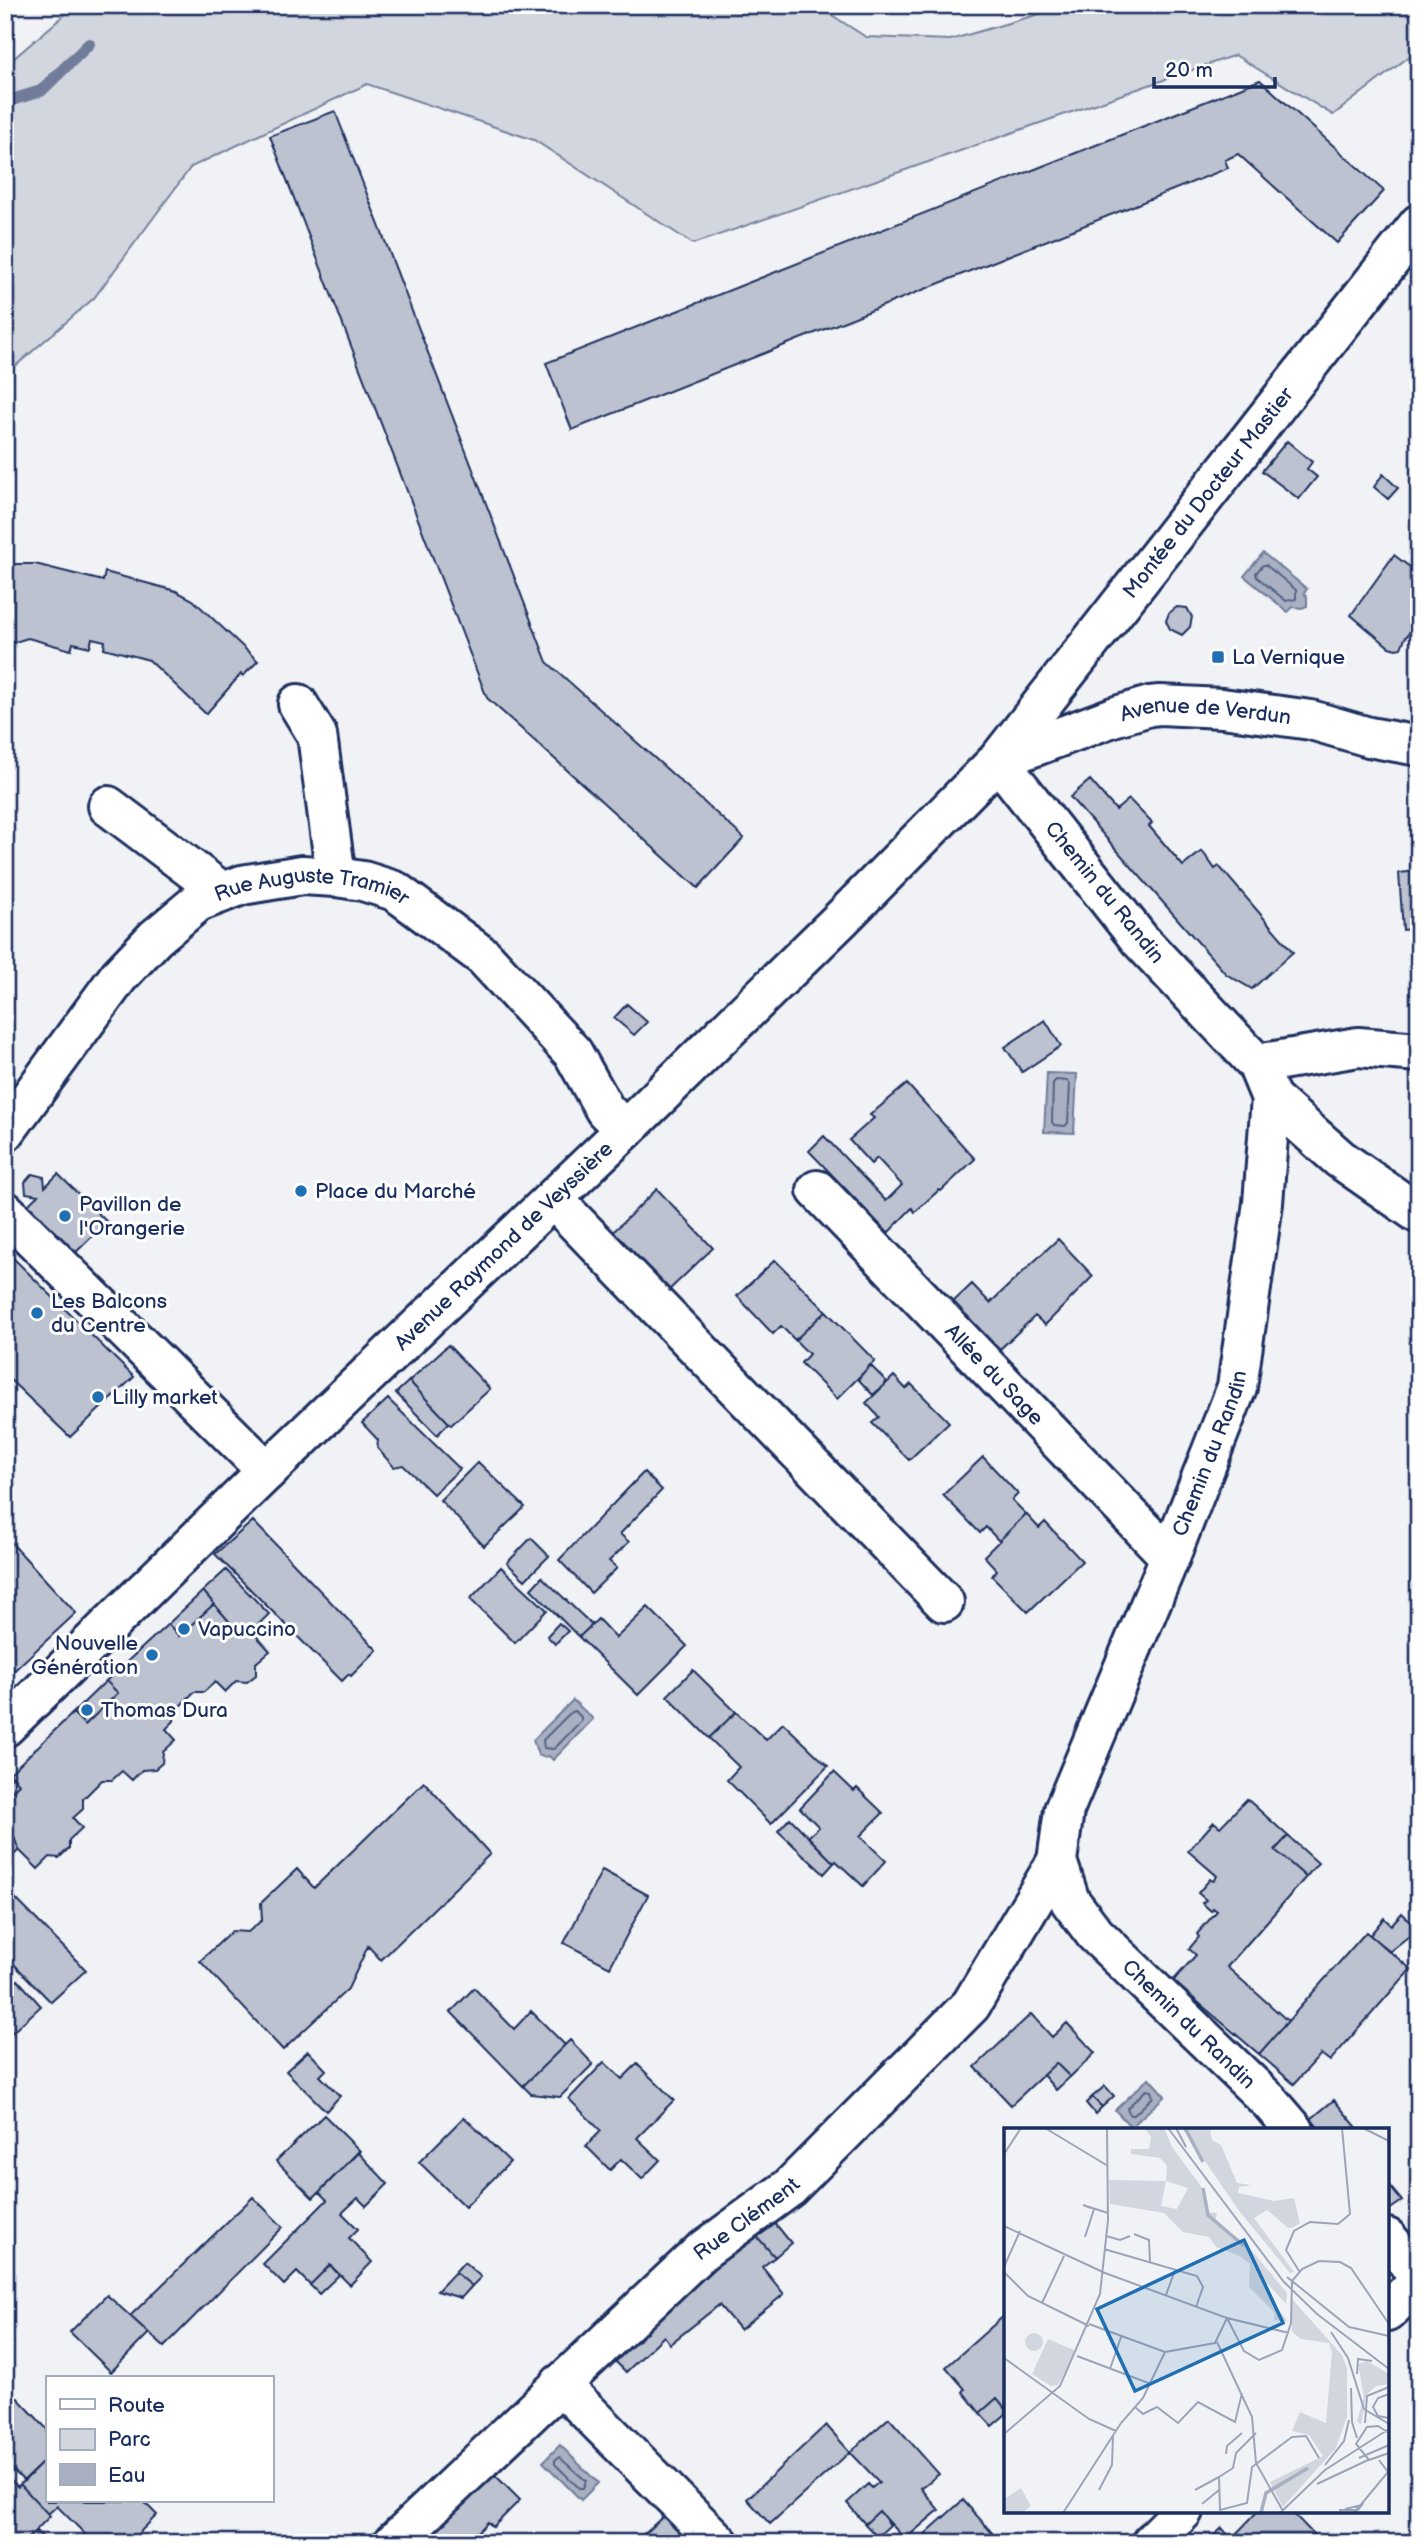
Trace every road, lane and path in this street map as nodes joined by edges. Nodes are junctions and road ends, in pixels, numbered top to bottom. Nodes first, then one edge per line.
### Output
1 (1419, 224) edge
2 (298, 704) dead end
3 (1419, 746) edge
4 (998, 760) junction
5 (108, 806) dead end
6 (335, 877) junction
7 (222, 892) junction
8 (1419, 1052) edge
9 (1264, 1081) junction
10 (9, 1126) edge
11 (625, 1130) junction
12 (817, 1190) dead end
13 (553, 1199) junction
14 (5, 1211) edge
15 (1419, 1214) edge
16 (267, 1471) junction
17 (1170, 1557) junction
18 (944, 1602) dead end
19 (5, 1727) edge
20 (1057, 1861) junction
21 (1292, 2128) edge
22 (1389, 2240) edge
23 (1419, 2275) edge
24 (1419, 2281) edge
25 (1389, 2310) edge
26 (560, 2384) junction
27 (1181, 2513) edge
28 (393, 2543) edge
29 (719, 2543) edge
30 (1151, 2543) edge

1 - 4 street, Montée du Docteur Mastier
2 - 6 street
3 - 4 street, Avenue de Verdun
4 - 9 street, Chemin du Randin
4 - 11 street, Avenue Raymond de Veyssière
5 - 7 street
6 - 7 street, Rue Auguste Tramier
6 - 11 street, Rue Auguste Tramier
7 - 10 street, Rue Auguste Tramier
8 - 9 street
9 - 15 street
9 - 17 street, Chemin du Randin
11 - 13 street, Avenue Raymond de Veyssière
12 - 17 street, Allée du Sage
13 - 16 street, Avenue Raymond de Veyssière
13 - 18 street
14 - 16 street
16 - 19 street, Avenue Raymond de Veyssière
17 - 20 street, Chemin du Randin
20 - 21 street, Chemin du Randin
20 - 26 street, Rue Clément
22 - 23 street
24 - 25 street
26 - 28 street, Rue Clément
26 - 29 street
27 - 30 street

